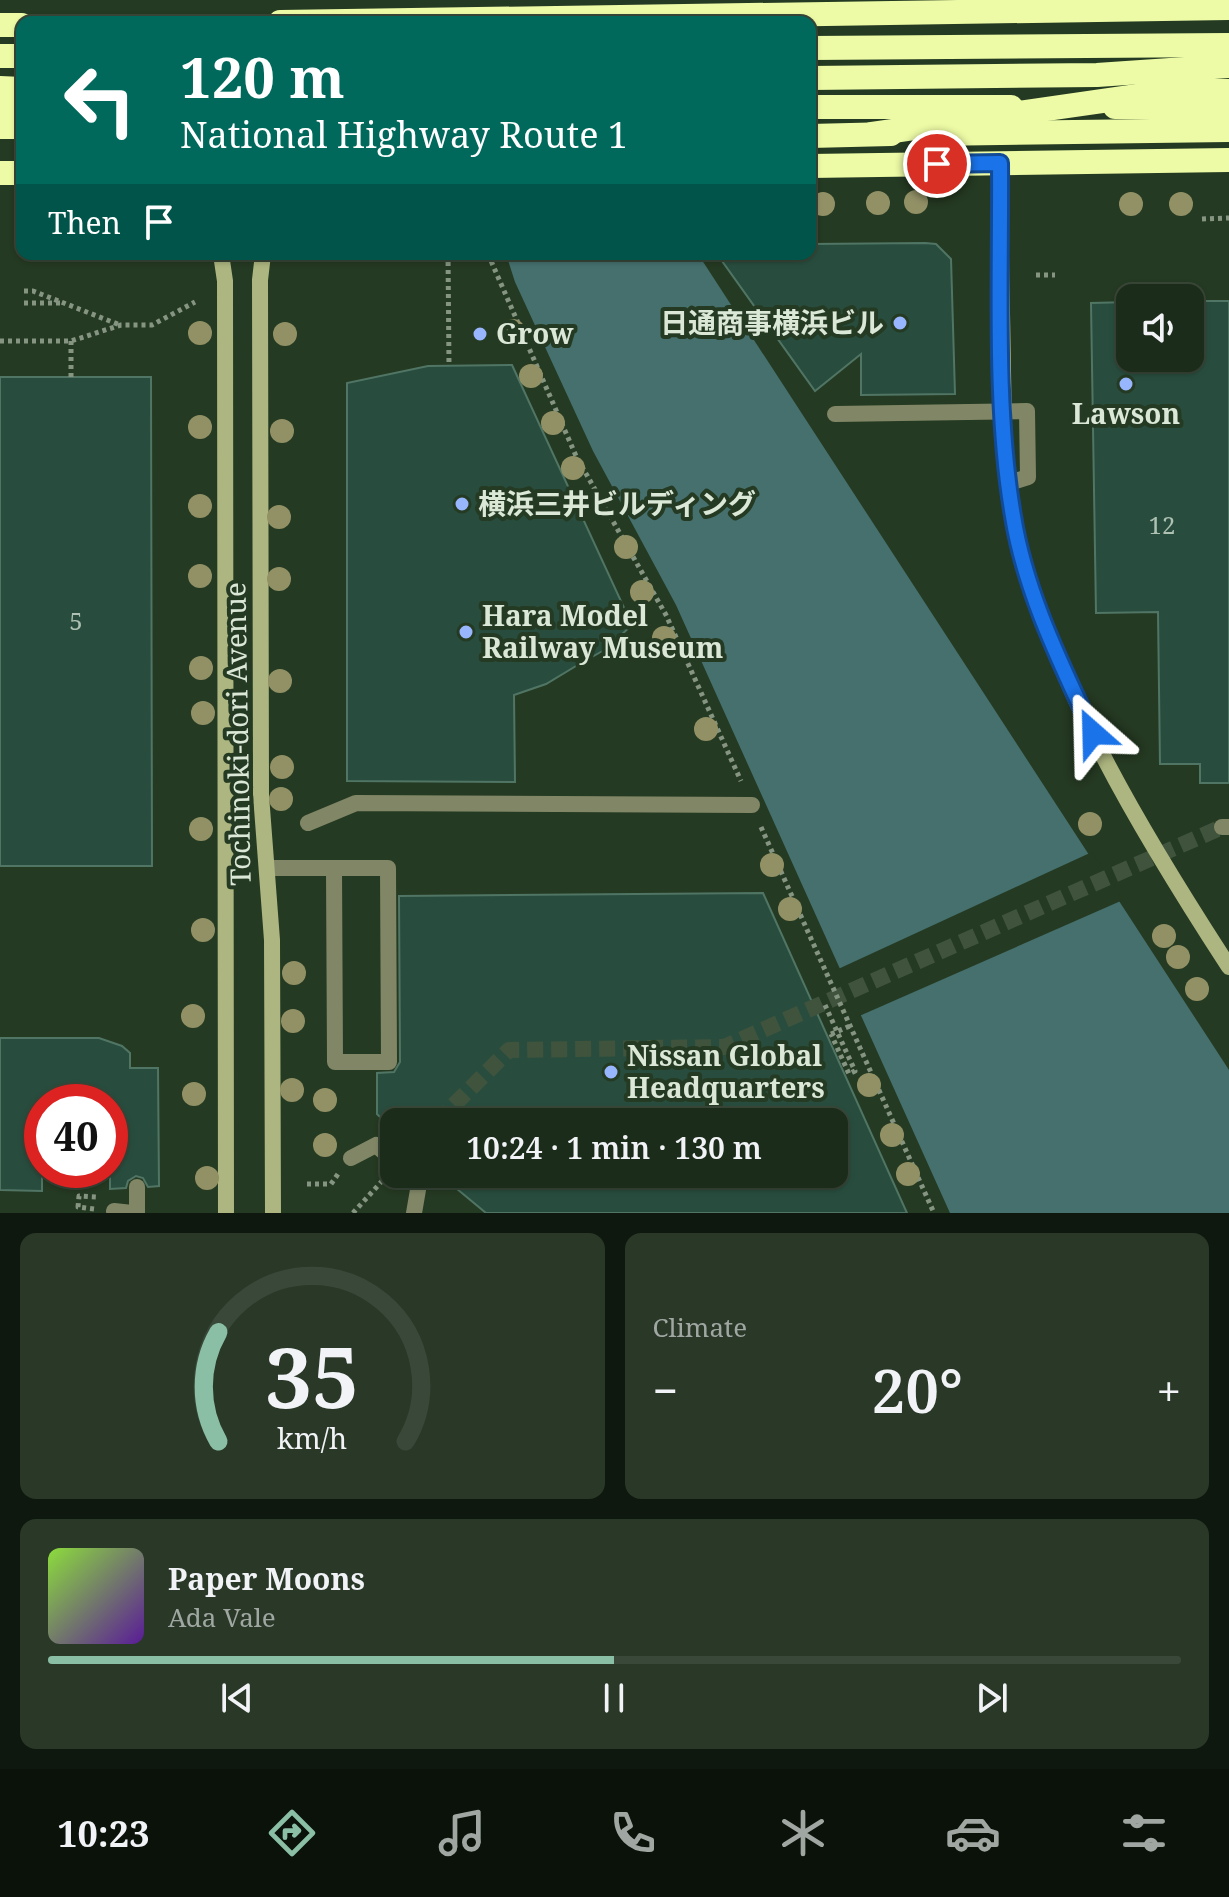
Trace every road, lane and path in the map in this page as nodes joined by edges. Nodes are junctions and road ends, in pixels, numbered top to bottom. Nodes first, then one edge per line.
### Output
1 (1100, 0) edge
2 (1229, 8) edge
3 (434, 10) edge
4 (1050, 10) junction
5 (374, 16) edge
6 (464, 16) edge
7 (718, 16) edge
8 (1229, 45) edge
9 (816, 48) edge
10 (1229, 66) edge
11 (816, 78) edge
12 (1229, 91) edge
13 (816, 107) edge
14 (1229, 107) edge
15 (1229, 130) edge
16 (872, 134) junction
17 (816, 136) edge
18 (1229, 160) edge
19 (1000, 163) junction
20 (816, 166) edge
21 (1229, 218) edge
22 (1202, 219) dead end
23 (222, 260) edge
24 (262, 260) edge
25 (448, 260) edge
26 (491, 260) edge
27 (1036, 275) dead end
28 (1055, 275) dead end
29 (24, 291) dead end
30 (195, 302) dead end
31 (24, 303) dead end
32 (66, 303) junction
33 (121, 325) junction
34 (0, 341) edge
35 (71, 341) junction
36 (449, 365) dead end
37 (71, 377) dead end
38 (1004, 412) junction
39 (835, 414) dead end
40 (1009, 483) junction
41 (752, 805) junction
42 (308, 823) dead end
43 (267, 868) junction
44 (334, 868) junction
45 (1229, 967) edge
46 (825, 1005) dead end
47 (850, 1026) junction
48 (380, 1149) edge
49 (351, 1158) dead end
50 (380, 1183) edge
51 (307, 1184) dead end
52 (331, 1184) dead end
53 (137, 1187) dead end
54 (418, 1188) edge
55 (114, 1211) dead end
56 (134, 1213) edge
57 (226, 1213) edge
58 (273, 1213) edge
59 (353, 1213) edge
60 (414, 1213) edge
61 (934, 1213) edge

1 - 4 street
2 - 4 highway
3 - 5 highway
3 - 6 highway
4 - 7 highway
8 - 9 highway
10 - 11 highway
12 - 16 highway, bridge
13 - 14 highway
15 - 16 highway, bridge
16 - 17 highway
18 - 19 highway
19 - 20 highway
19 - 38 street
21 - 22 path
23 - 57 street, Tochinoki-dori Avenue
24 - 43 street, Tochinoki-dori Avenue
25 - 36 path
26 - 41 path
27 - 28 path
29 - 32 path
30 - 33 path
31 - 32 path
32 - 33 path
33 - 35 path
34 - 35 path
35 - 37 path
38 - 39 street
38 - 40 street
38 - 40 street
40 - 45 street
41 - 42 street
41 - 47 path
43 - 44 street
43 - 58 street, Tochinoki-dori Avenue
44 - 44 street
46 - 47 path, bridge
47 - 61 path
48 - 49 street, bridge
50 - 59 path, bridge
51 - 52 path
53 - 56 street
54 - 60 street, bridge
55 - 56 street, bridge

